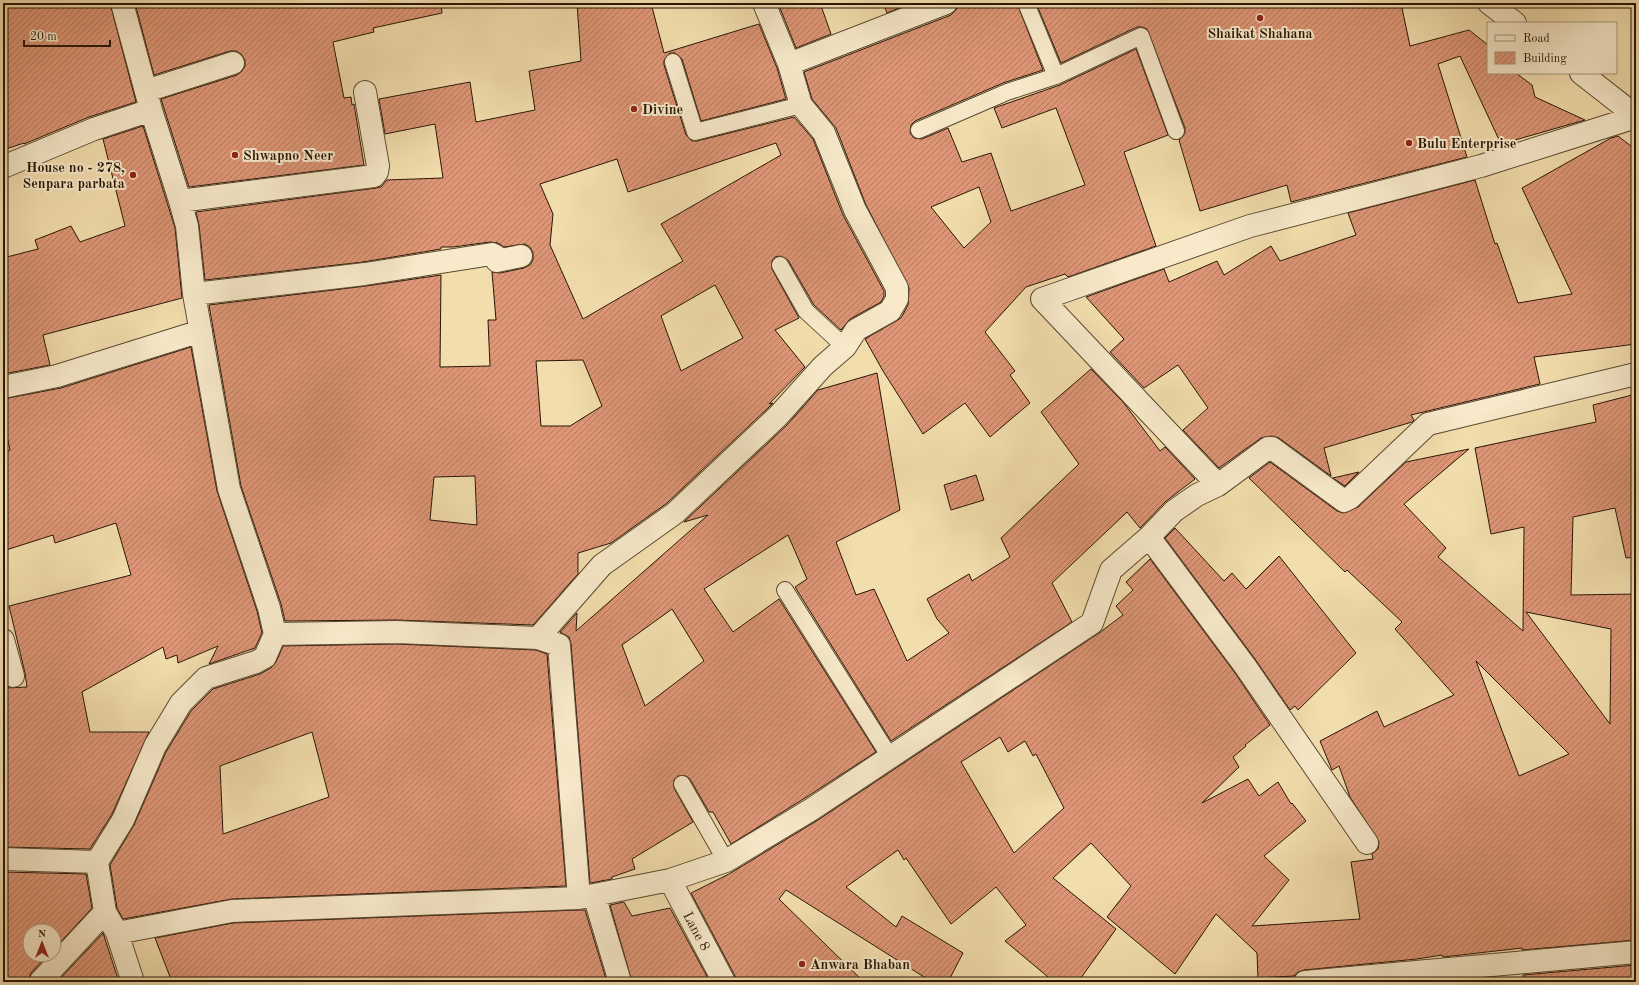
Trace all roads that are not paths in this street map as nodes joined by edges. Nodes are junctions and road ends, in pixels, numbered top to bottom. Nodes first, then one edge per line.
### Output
1 (122, 3) edge
2 (764, 3) edge
3 (946, 3) edge
4 (1026, 3) edge
5 (1489, 3) edge
6 (1514, 22) edge
7 (673, 62) dead end
8 (233, 63) dead end
9 (789, 64) junction
10 (1581, 74) edge
11 (1056, 76) junction
12 (365, 92) dead end
13 (149, 100) junction
14 (801, 105) junction
15 (1636, 117) edge
16 (920, 130) dead end
17 (1176, 131) dead end
18 (3, 167) edge
19 (180, 200) junction
20 (521, 256) dead end
21 (780, 266) dead end
22 (194, 294) junction
23 (201, 331) junction
24 (845, 347) junction
25 (1636, 374) edge
26 (3, 388) edge
27 (1218, 485) junction
28 (1149, 537) junction
29 (785, 590) dead end
30 (275, 634) junction
31 (538, 638) junction
32 (3, 640) edge
33 (12, 676) dead end
34 (890, 757) junction
35 (682, 784) dead end
36 (1367, 843) dead end
37 (3, 858) edge
38 (97, 862) junction
39 (726, 862) junction
40 (670, 880) junction
41 (586, 896) junction
42 (105, 912) junction
43 (117, 933) junction
44 (1636, 952) edge
45 (40, 982) edge
46 (133, 982) edge
47 (620, 982) edge
48 (724, 982) edge
49 (1305, 982) edge

1 - 13 street
2 - 9 street
3 - 9 street
4 - 11 lane
5 - 6 street
7 - 14 lane
8 - 13 street
9 - 14 street
10 - 15 street
11 - 16 lane
11 - 17 lane
12 - 19 street
13 - 18 street
13 - 19 street
14 - 24 street
15 - 27 street
19 - 22 street
20 - 22 street
21 - 24 lane
22 - 23 street
23 - 26 street
23 - 30 street
24 - 31 street
25 - 27 street
27 - 28 street
28 - 34 street
28 - 36 street
29 - 34 lane
30 - 31 street
30 - 38 street
31 - 41 street
32 - 33 street
34 - 39 street
35 - 39 lane
37 - 38 street
38 - 42 street
39 - 40 street
40 - 41 street
40 - 48 street, Lane 8
41 - 43 street
41 - 47 street
42 - 43 street
42 - 45 street
43 - 46 street
44 - 49 street

